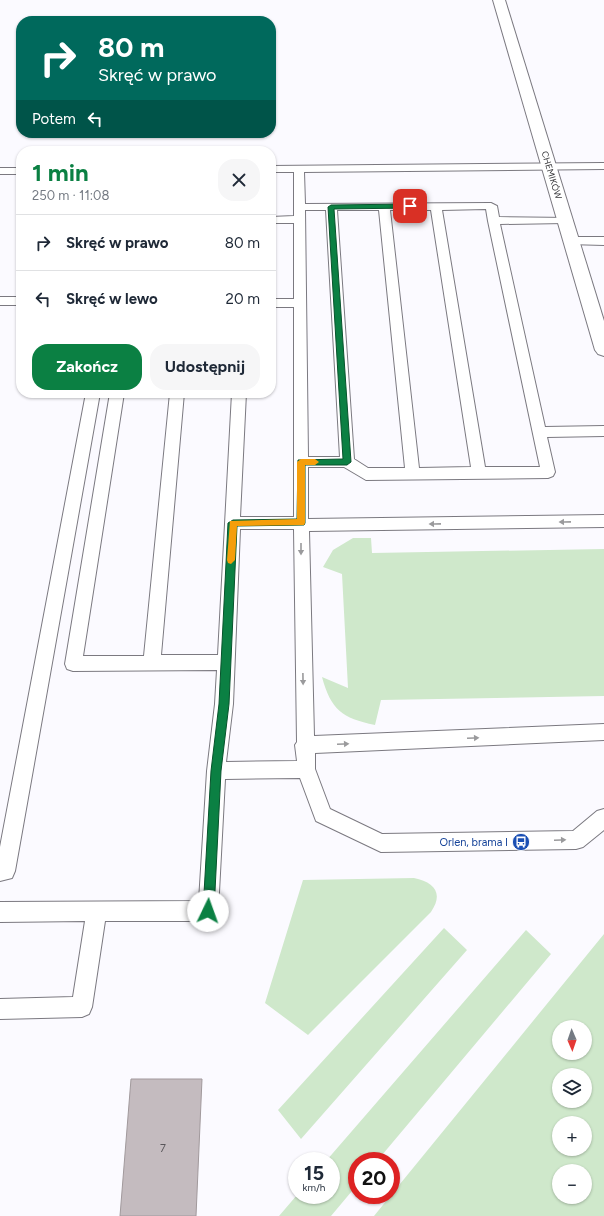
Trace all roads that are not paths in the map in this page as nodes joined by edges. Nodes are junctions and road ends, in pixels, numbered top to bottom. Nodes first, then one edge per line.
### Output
1 (499, 0) edge
2 (550, 166) junction
3 (604, 166) edge
4 (276, 169) edge
5 (299, 169) junction
6 (0, 171) edge
7 (16, 171) edge
8 (384, 206) junction
9 (436, 206) junction
10 (331, 207) junction
11 (299, 213) junction
12 (276, 219) edge
13 (566, 220) junction
14 (494, 221) junction
15 (604, 241) edge
16 (572, 242) junction
17 (16, 300) edge
18 (0, 301) edge
19 (276, 303) edge
20 (300, 303) junction
21 (604, 350) edge
22 (92, 398) edge
23 (115, 398) edge
24 (177, 398) edge
25 (239, 398) edge
26 (540, 432) junction
27 (604, 432) edge
28 (301, 462) junction
29 (347, 462) junction
30 (479, 473) junction
31 (413, 474) junction
32 (604, 521) edge
33 (233, 523) junction
34 (301, 524) junction
35 (226, 662) junction
36 (152, 663) junction
37 (604, 732) edge
38 (304, 745) junction
39 (306, 769) junction
40 (216, 771) junction
41 (604, 818) edge
42 (0, 871) edge
43 (0, 912) edge
44 (96, 912) junction
45 (0, 1009) edge

1 - 2 street, CHEMIKÓW
2 - 3 lane
2 - 5 lane
2 - 13 street, CHEMIKÓW
4 - 5 lane
5 - 11 lane
6 - 7 lane
8 - 9 lane
8 - 10 lane
8 - 31 lane
9 - 14 lane
9 - 30 lane
10 - 11 lane
10 - 29 lane
11 - 12 lane
11 - 20 lane
13 - 14 lane
13 - 16 street, CHEMIKÓW
14 - 26 lane
15 - 16 lane
16 - 21 street, CHEMIKÓW
17 - 18 lane
19 - 20 lane
20 - 28 lane
22 - 42 lane
23 - 36 lane
24 - 36 lane
25 - 33 lane
26 - 27 lane
26 - 30 lane
28 - 29 lane
28 - 34 lane
29 - 31 lane
30 - 31 lane
32 -> 34 lane
33 - 34 lane
33 - 35 lane
34 -> 38 lane
35 - 36 lane
35 - 40 lane
38 -> 37 lane
38 - 39 lane
39 - 40 lane
39 -> 41 lane
40 - 44 lane
43 - 44 lane
44 - 45 lane

